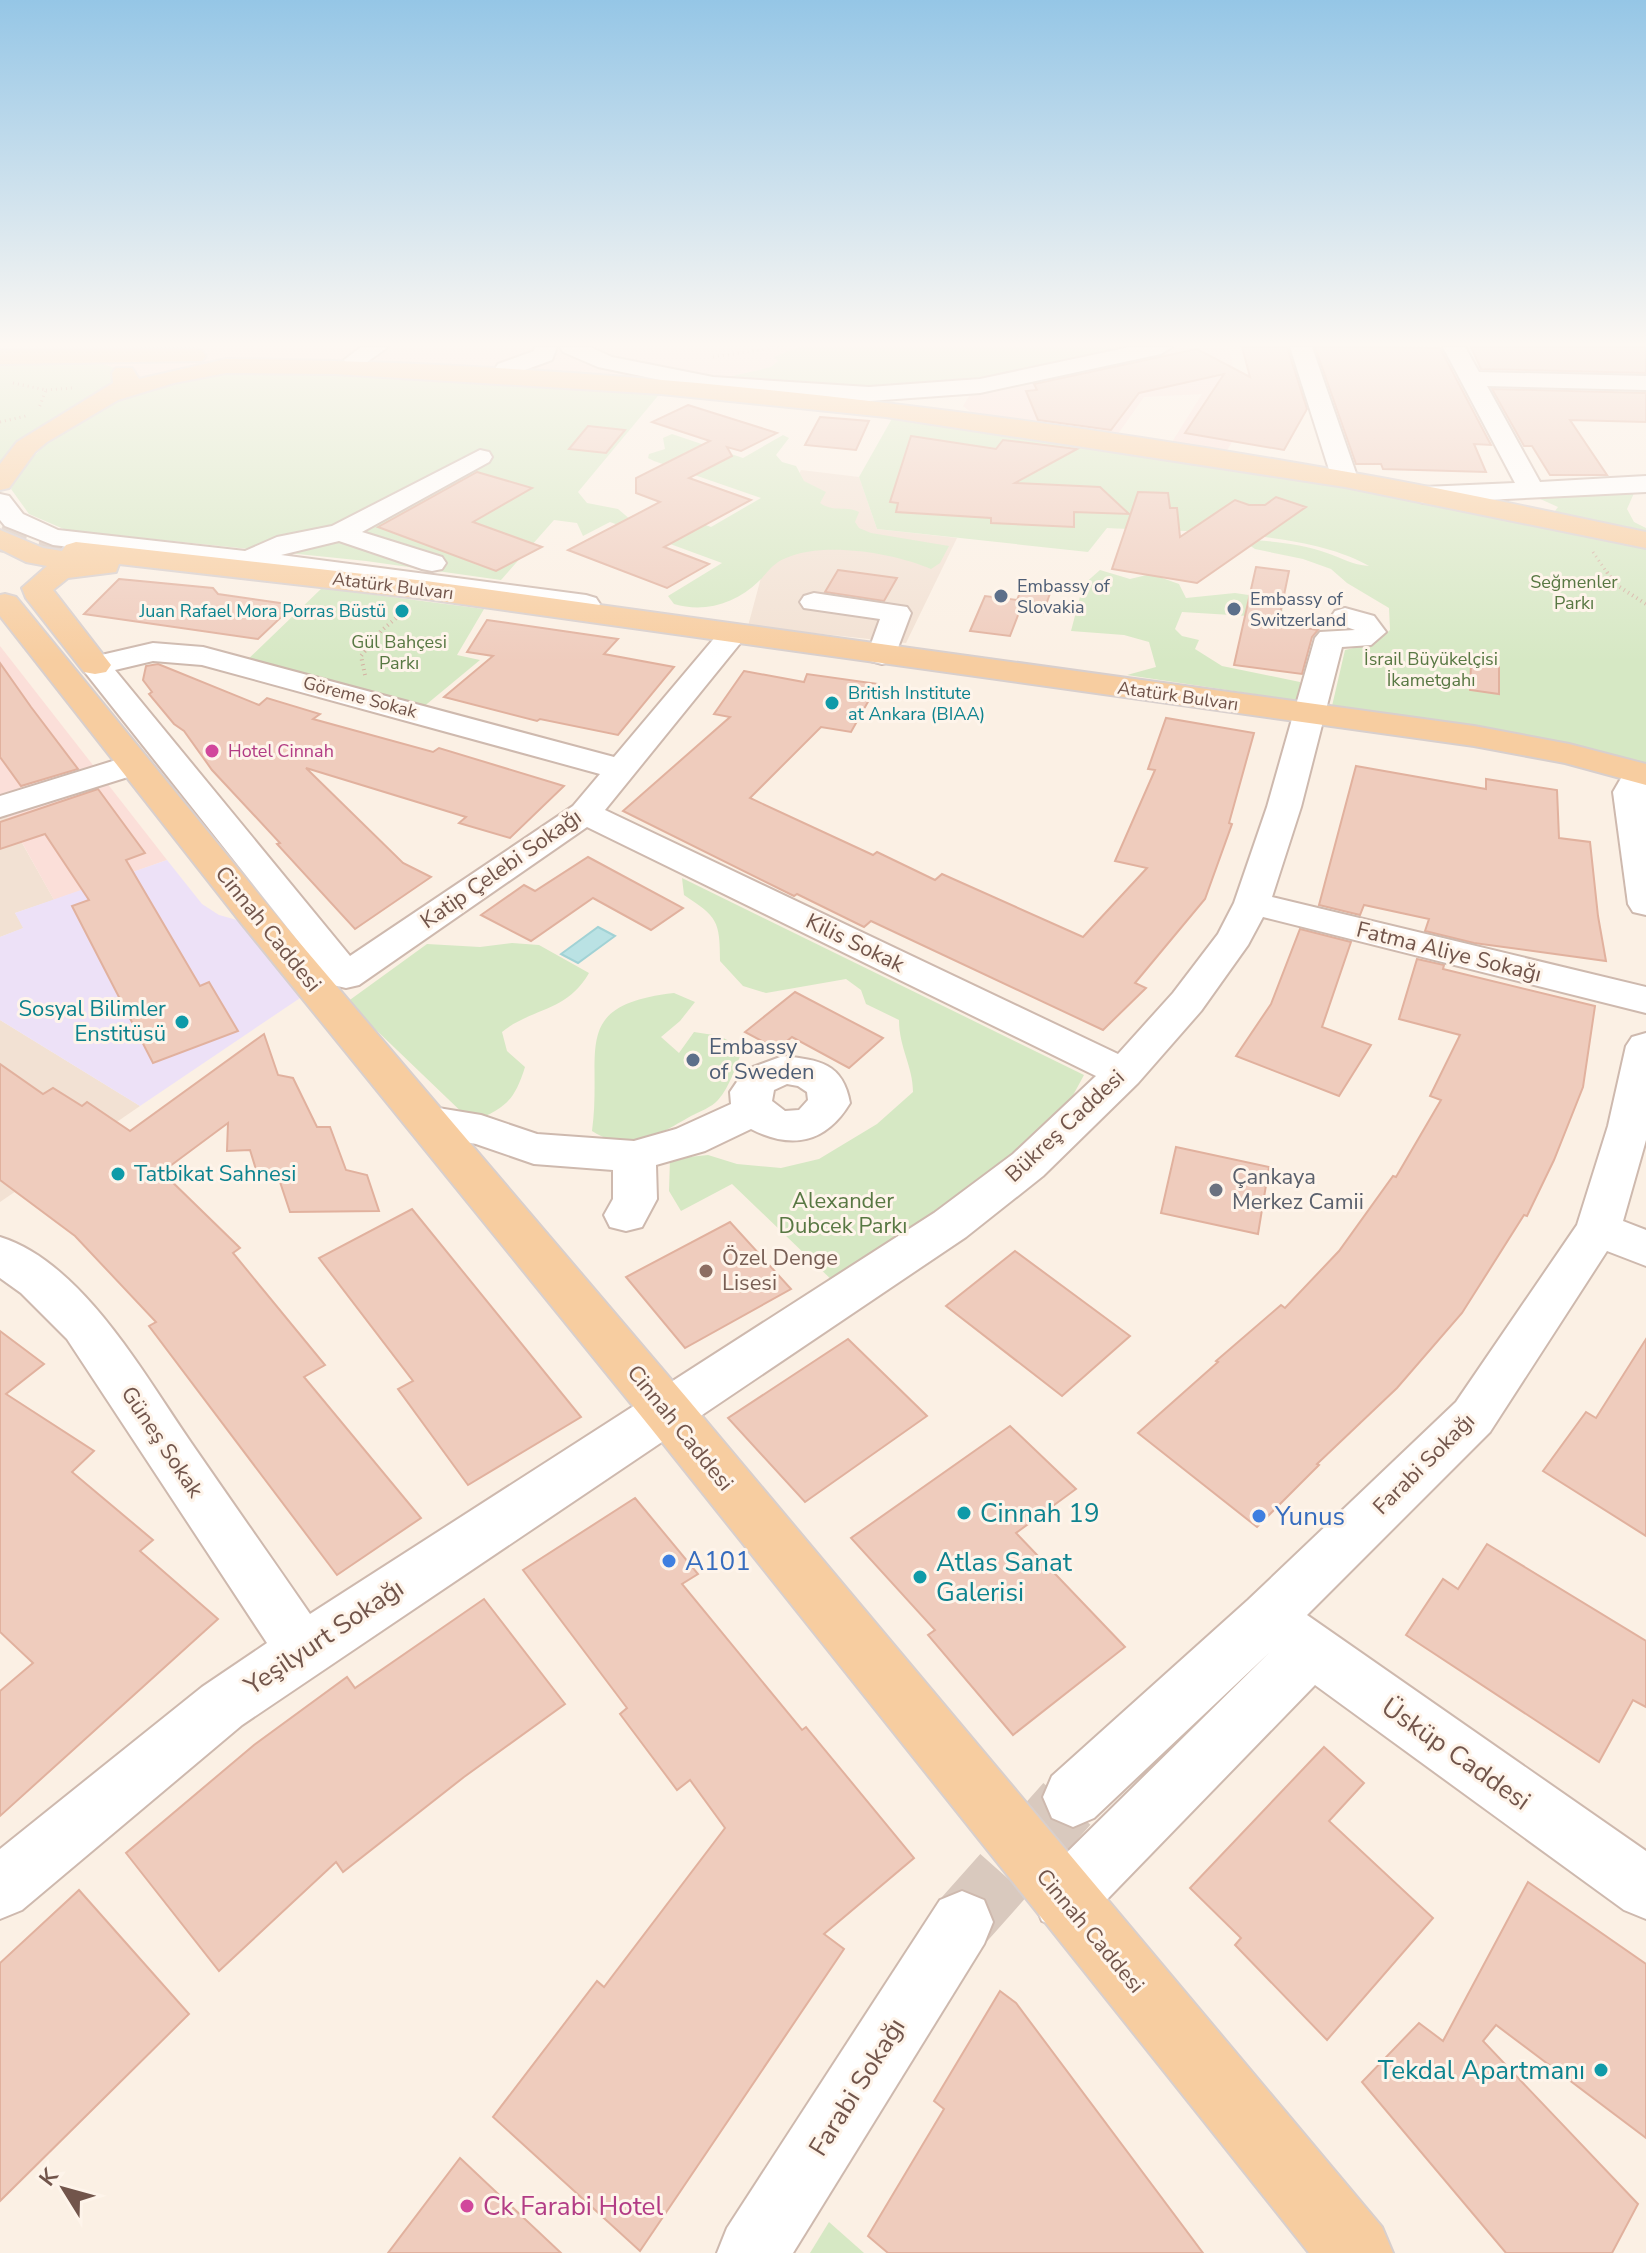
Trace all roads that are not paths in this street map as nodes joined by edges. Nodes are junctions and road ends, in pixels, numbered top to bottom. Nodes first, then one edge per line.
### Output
1 (22, 452) edge
2 (1171, 452) edge
3 (1336, 452) edge
4 (1511, 452) edge
5 (480, 457) dead end
6 (1345, 479) junction
7 (0, 482) edge
8 (1646, 484) edge
9 (1532, 490) junction
10 (1424, 495) junction
11 (0, 502) edge
12 (340, 533) junction
13 (0, 538) edge
14 (1646, 540) edge
15 (83, 558) junction
16 (246, 559) junction
17 (39, 585) junction
18 (509, 592) junction
19 (814, 602) dead end
20 (1345, 617) dead end
21 (3, 618) edge
22 (720, 633) junction
23 (882, 655) junction
24 (95, 665) junction
25 (1310, 714) junction
26 (116, 770) junction
27 (623, 770) junction
28 (1643, 774) edge
29 (0, 807) edge
30 (585, 813) junction
31 (1252, 903) junction
32 (1646, 904) edge
33 (256, 916) junction
34 (1646, 1000) edge
35 (1646, 1046) edge
36 (1124, 1073) junction
37 (753, 1111) dead end
38 (426, 1121) junction
39 (634, 1156) junction
40 (626, 1215) dead end
41 (1598, 1229) junction
42 (1646, 1249) edge
43 (0, 1255) edge
44 (668, 1412) junction
45 (1288, 1635) junction
46 (303, 1650) junction
47 (1073, 1797) tunnel mouth
48 (0, 1888) edge
49 (1646, 1888) edge
50 (1064, 1899) junction
51 (962, 1922) tunnel mouth
52 (752, 2253) edge
53 (1356, 2253) edge

1 - 7 main road
2 - 6 main road
3 - 6 street
4 - 9 street
5 - 12 street
6 - 10 main road
8 - 9 street
9 - 10 street
10 - 14 main road
11 - 16 street
12 - 16 street
12 - 18 street
13 - 15 main road
15 - 17 main road
15 - 22 main road, Atatürk Bulvarı
15 - 22 main road, Atatürk Bulvarı
16 - 18 street
17 - 21 main road
17 - 24 main road
18 - 22 street
19 - 23 street
20 - 25 street, Bükreş Caddesi
21 - 26 main road
21 - 33 main road, Cinnah Caddesi
22 - 23 main road, Atatürk Bulvarı
22 - 27 street, Katip Çelebi Sokağı
23 - 25 main road, Atatürk Bulvarı
24 - 27 street, Göreme Sokak
24 - 30 street, Katip Çelebi Sokağı
25 - 28 main road, Atatürk Bulvarı
25 - 31 street, Bükreş Caddesi
26 - 29 street
26 - 33 main road
27 - 30 street, Katip Çelebi Sokağı
28 - 32 street
30 - 36 street, Kilis Sokak
31 - 34 street, Fatma Aliye Sokağı
31 - 36 street, Bükreş Caddesi
33 - 38 main road, Cinnah Caddesi
35 - 41 street, Farabi Sokağı
36 - 44 street, Bükreş Caddesi
37 - 39 street
38 - 39 street
38 - 44 main road, Cinnah Caddesi
39 - 40 street
41 - 42 street
41 - 45 street, Farabi Sokağı
43 - 46 street, Güneş Sokak
44 - 46 street, Yeşilyurt Sokağı
44 - 50 main road, Cinnah Caddesi
45 - 47 street, Farabi Sokağı
45 - 49 street, Üsküp Caddesi
45 - 50 street
46 - 48 street, Yeşilyurt Sokağı
50 - 53 main road, Cinnah Caddesi
51 - 52 street, Farabi Sokağı

